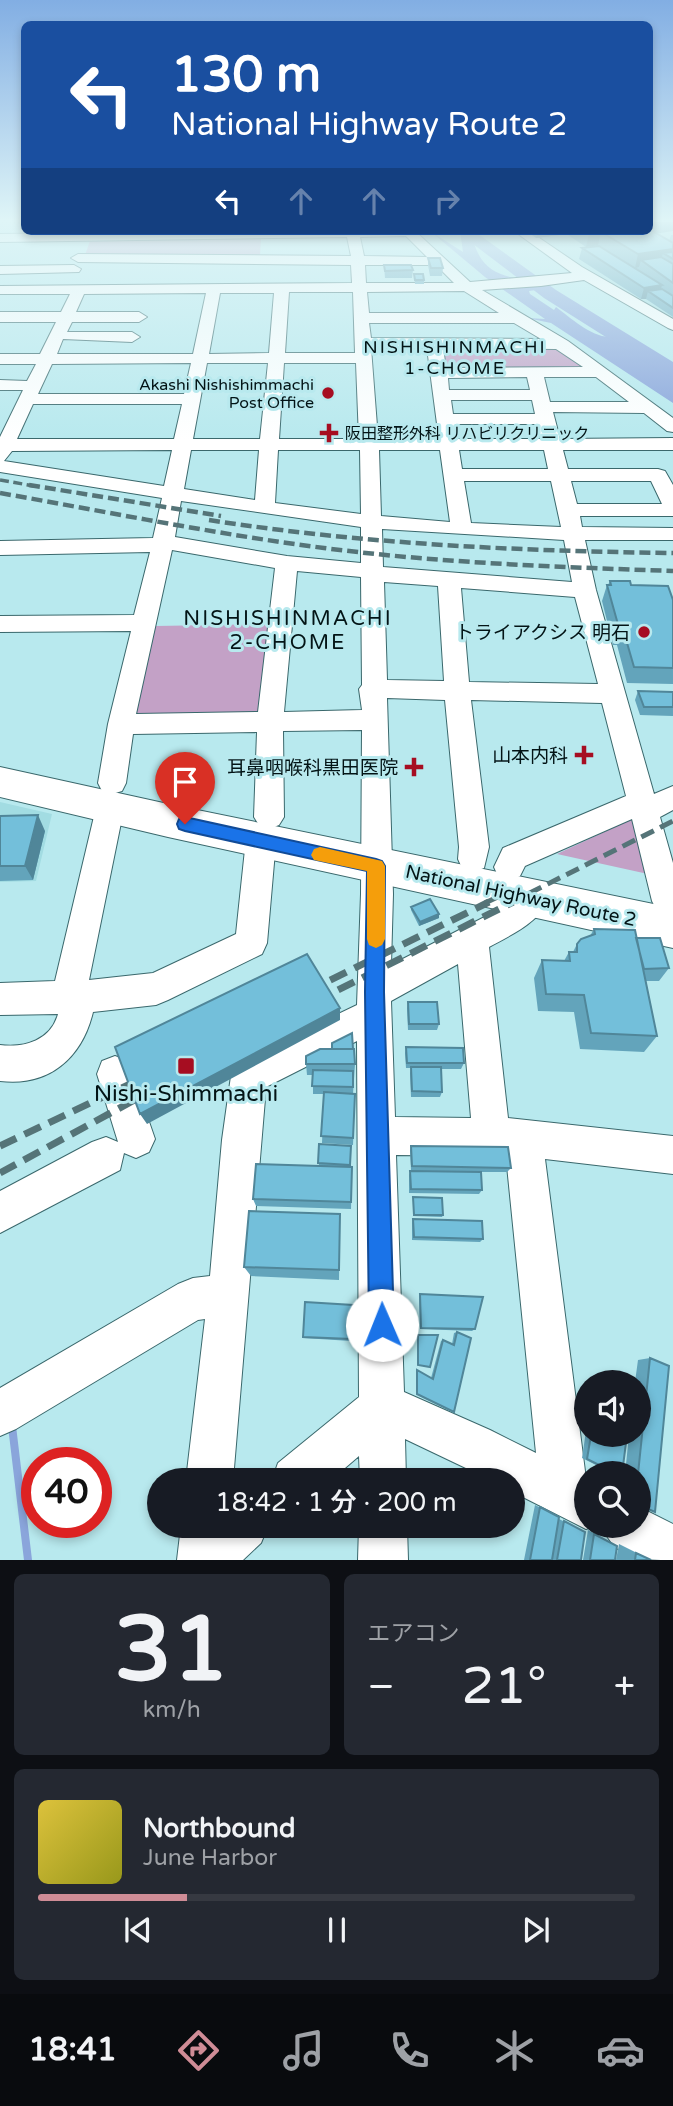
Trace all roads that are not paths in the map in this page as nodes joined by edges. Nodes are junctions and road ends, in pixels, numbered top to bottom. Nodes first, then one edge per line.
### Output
1 (72, 295) edge
2 (146, 295) edge
3 (213, 295) edge
4 (282, 295) edge
5 (360, 295) edge
6 (483, 295) edge
7 (617, 295) edge
8 (0, 317) edge
9 (66, 317) junction
10 (139, 317) junction
11 (361, 318) junction
12 (520, 318) junction
13 (673, 325) edge
14 (57, 336) junction
15 (35, 337) dead end
16 (132, 337) junction
17 (434, 343) junction
18 (562, 344) junction
19 (363, 350) junction
20 (47, 358) junction
21 (125, 358) junction
22 (199, 358) junction
23 (279, 358) junction
24 (0, 359) edge
25 (601, 372) junction
26 (438, 373) junction
27 (534, 373) junction
28 (0, 385) edge
29 (25, 392) junction
30 (441, 395) junction
31 (190, 399) junction
32 (542, 407) junction
33 (649, 408) junction
34 (445, 419) junction
35 (673, 427) edge
36 (369, 444) junction
37 (448, 444) junction
38 (551, 444) junction
39 (673, 444) edge
40 (181, 445) junction
41 (271, 445) junction
42 (2, 449) edge
43 (0, 466) edge
44 (559, 474) junction
45 (453, 475) junction
46 (172, 494) junction
47 (264, 508) junction
48 (673, 508) edge
49 (568, 510) junction
50 (369, 521) junction
51 (461, 528) junction
52 (574, 534) junction
53 (673, 534) edge
54 (163, 541) junction
55 (0, 548) edge
56 (288, 563) junction
57 (371, 571) junction
58 (449, 581) junction
59 (585, 590) junction
60 (143, 623) junction
61 (0, 624) edge
62 (372, 689) junction
63 (457, 689) junction
64 (614, 694) junction
65 (373, 720) junction
66 (270, 722) junction
67 (121, 723) junction
68 (0, 758) edge
69 (0, 782) edge
70 (111, 796) junction
71 (673, 797) edge
72 (644, 806) junction
73 (265, 829) junction
74 (664, 843) edge
75 (375, 853) junction
76 (506, 875) junction
77 (671, 911) edge
78 (472, 940) junction
79 (74, 997) junction
80 (0, 999) edge
81 (375, 1003) junction
82 (0, 1063) edge
83 (123, 1085) edge
84 (378, 1136) junction
85 (507, 1136) junction
86 (673, 1155) edge
87 (0, 1213) edge
88 (229, 1296) junction
89 (383, 1406) junction
90 (0, 1413) edge
91 (211, 1468) edge
92 (309, 1468) edge
93 (383, 1468) edge
94 (574, 1494) edge
95 (574, 1498) edge
96 (205, 1538) edge
97 (230, 1538) edge
98 (383, 1538) edge
99 (649, 1538) edge
100 (673, 1551) edge
101 (204, 1560) edge
102 (383, 1560) edge

1 - 9 street
2 - 10 street
3 - 22 street
4 - 23 street
5 - 11 street
6 - 12 street
7 - 13 street
8 - 9 street
9 - 10 street
9 - 14 street
10 - 16 street
11 - 12 street
11 - 19 street
12 - 18 street
14 - 15 street
14 - 16 street
14 - 20 street
16 - 21 street
17 - 18 street
17 - 19 street
17 - 26 street
18 - 25 street
19 - 23 street
19 - 36 street
20 - 21 street
20 - 24 street
20 - 29 street
21 - 22 street
22 - 23 street
22 - 31 street
23 - 41 street
25 - 27 street
25 - 33 street
26 - 27 street
26 - 30 street
27 - 32 street
28 - 29 street
29 - 31 street
29 - 42 street
30 - 32 street
30 - 34 street
31 - 40 street
32 - 33 street
32 - 34 street
32 - 38 street
33 - 35 street
34 - 37 street
36 - 37 street
36 - 41 street
36 - 50 street
37 - 38 street
37 - 45 street
38 - 39 street
38 - 44 street
40 - 41 street
40 - 42 street
40 - 46 street
41 - 47 street
43 - 46 street
44 - 45 street
44 - 48 street
44 - 49 street
45 - 51 street
46 - 47 street
46 - 54 street
47 - 50 street
48 - 49 street
49 - 52 street
50 - 51 street
50 - 57 street
51 - 52 street
52 - 53 street
52 - 59 street
54 - 55 street
54 - 56 street
54 - 60 street
56 - 57 street
56 - 66 street
57 - 58 street
57 - 62 street
58 - 59 street
58 - 63 street
59 - 64 street
60 - 61 street
60 - 67 street
62 - 63 street
62 - 65 street
63 - 64 street
63 - 76 street
64 - 72 street
65 - 66 street
65 - 75 street
66 - 67 street
66 - 73 street
67 - 70 street
68 - 70 highway, National Highway Route 2
69 - 70 highway, National Highway Route 2
70 - 73 highway, National Highway Route 2
70 - 79 street
71 - 72 street
72 - 74 street
72 - 76 street
73 - 75 highway, National Highway Route 2
73 - 79 street
74 - 77 street
75 - 76 highway, National Highway Route 2
75 - 76 highway, National Highway Route 2
75 - 81 street
76 - 77 highway, National Highway Route 2
76 - 78 street
78 - 81 street
78 - 85 street
79 - 80 street
79 - 82 street
81 - 84 street
81 - 88 street
83 - 87 street
84 - 85 street
84 - 89 street
85 - 86 street
85 - 94 street
88 - 90 street
88 - 91 street
89 - 92 street
89 - 93 street
89 - 95 street
96 - 101 street
97 - 101 street
98 - 102 street
99 - 100 street

